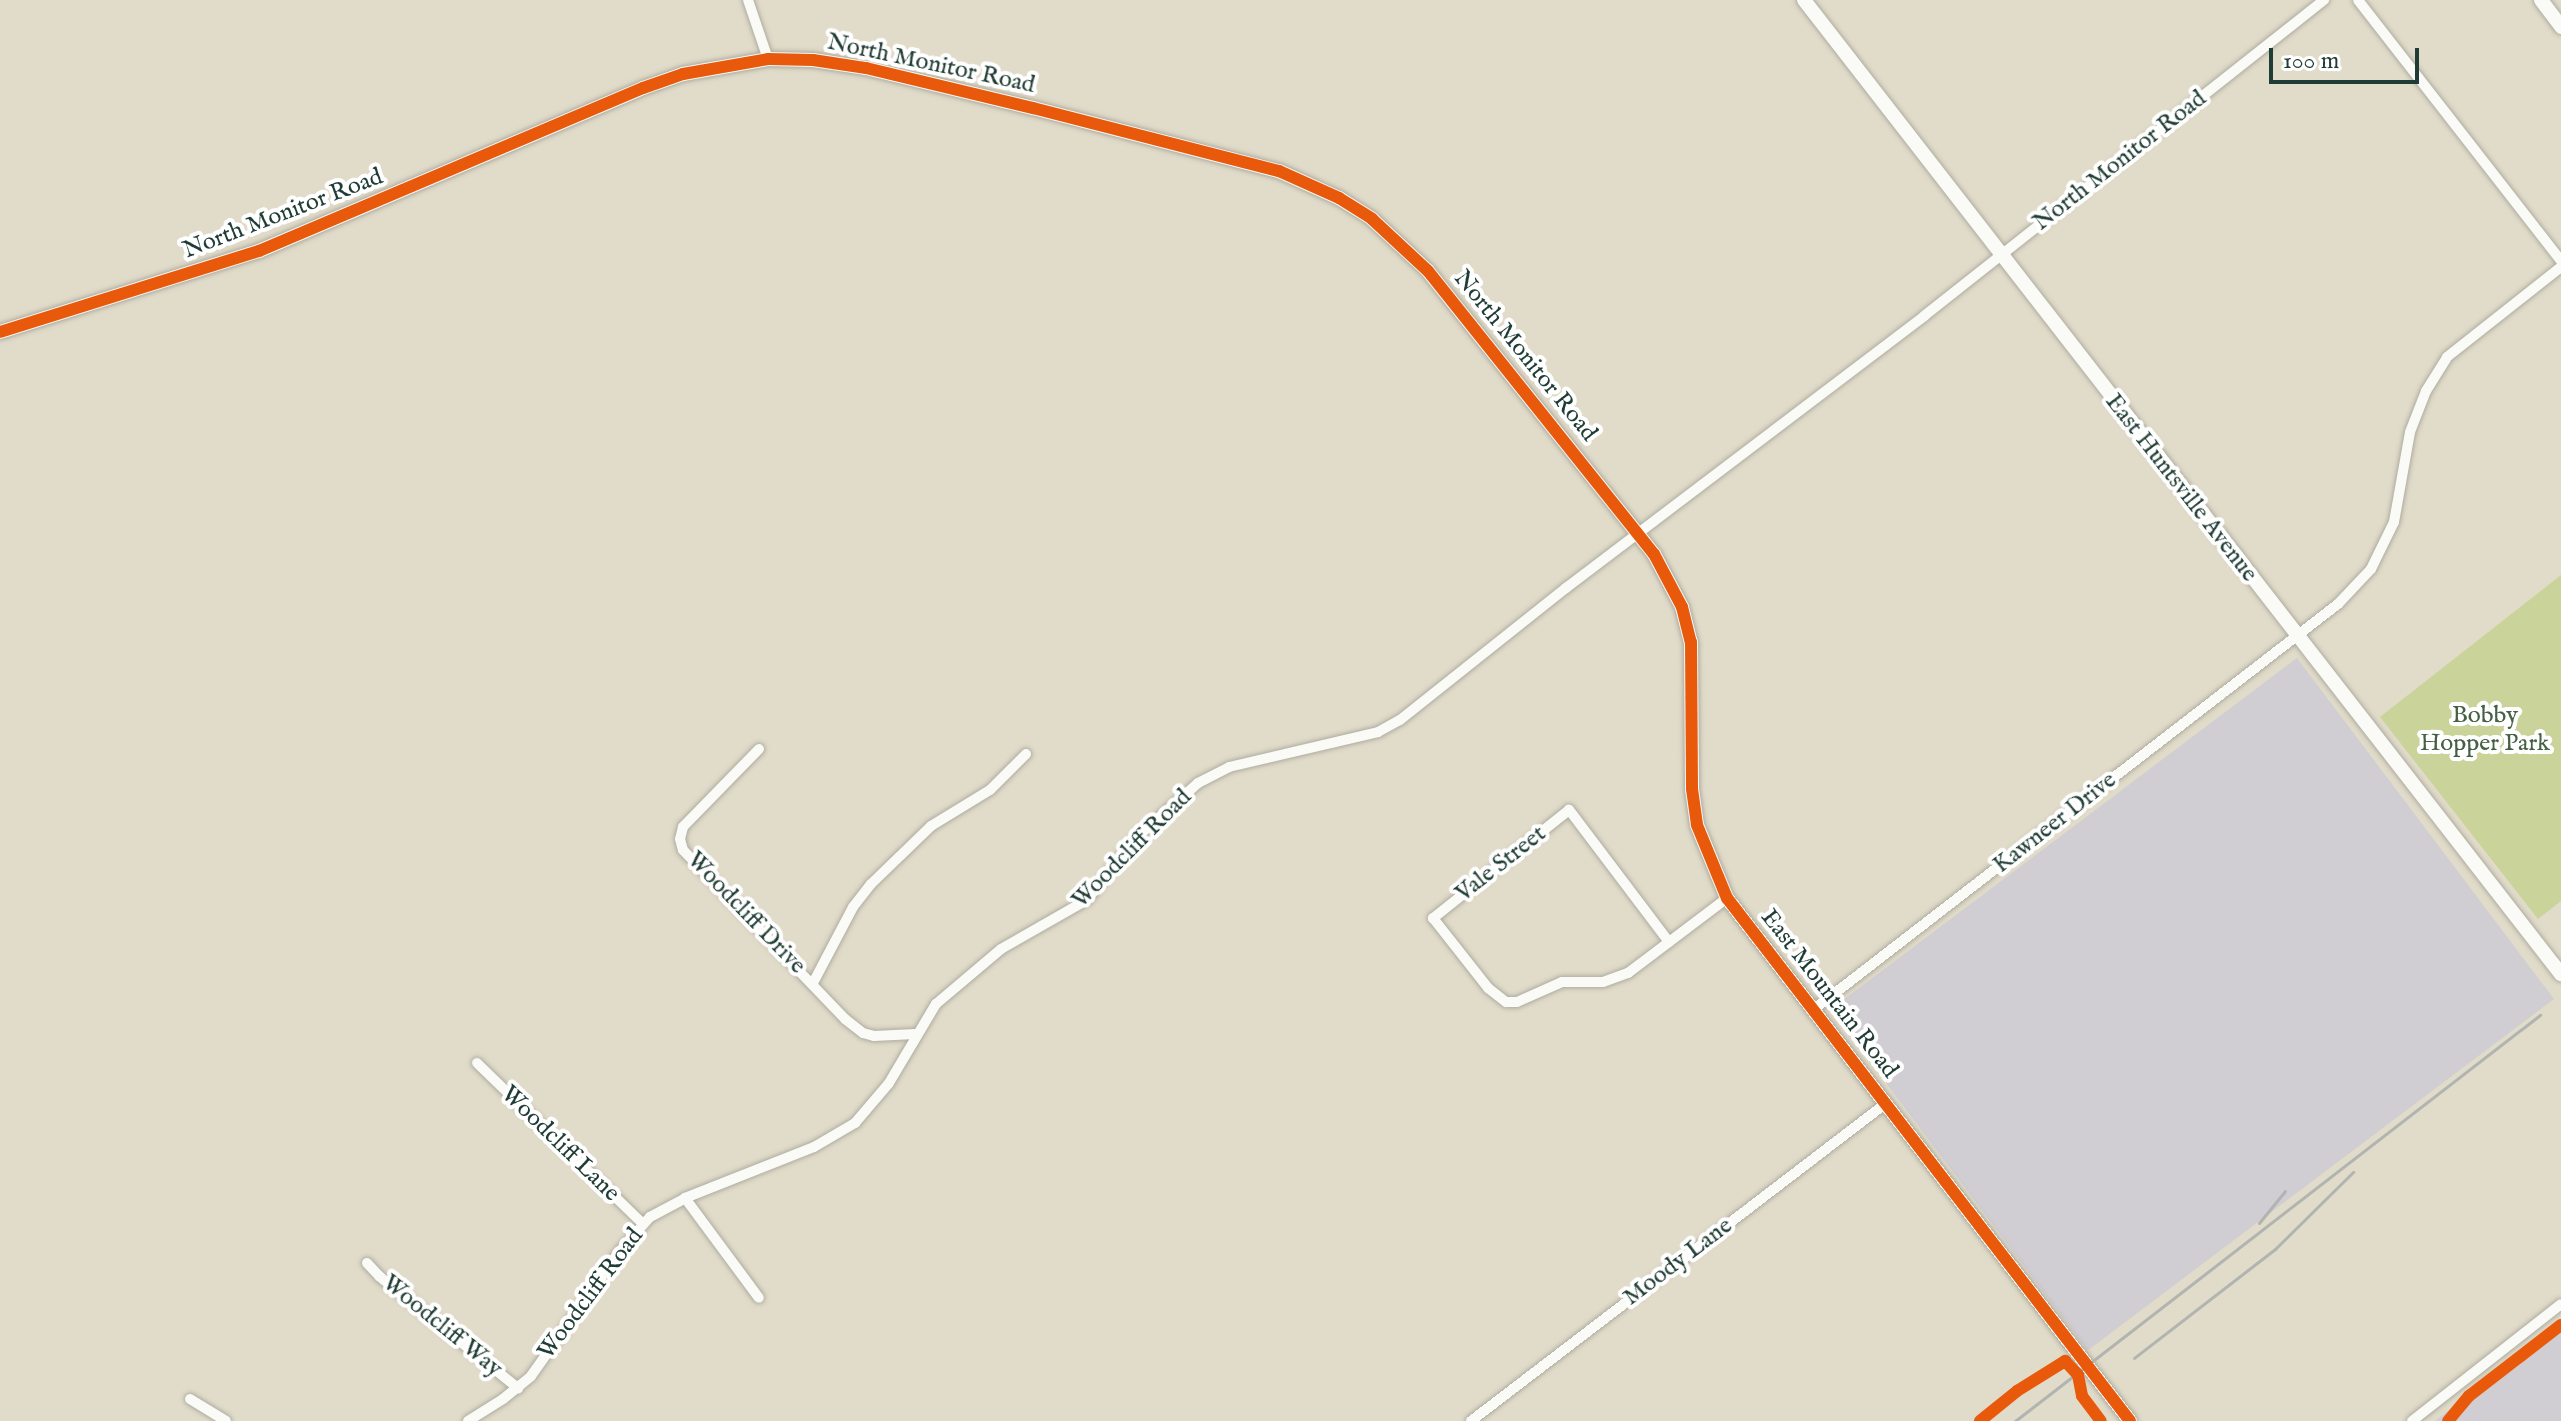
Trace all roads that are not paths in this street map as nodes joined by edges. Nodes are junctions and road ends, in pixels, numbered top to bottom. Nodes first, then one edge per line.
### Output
1 (748, 0) edge
2 (1804, 0) edge
3 (2324, 0) edge
4 (2358, 0) edge
5 (2541, 0) edge
6 (2561, 27) edge
7 (768, 59) junction
8 (2000, 255) junction
9 (2561, 261) edge
10 (2561, 267) edge
11 (0, 332) edge
12 (1641, 534) junction
13 (2297, 636) junction
14 (759, 749) dead end
15 (1026, 754) dead end
16 (1727, 898) junction
17 (1669, 942) junction
18 (2561, 974) edge
19 (813, 983) junction
20 (1813, 1010) junction
21 (915, 1034) junction
22 (477, 1063) dead end
23 (1885, 1104) junction
24 (685, 1198) junction
25 (643, 1224) junction
26 (367, 1263) dead end
27 (759, 1298) dead end
28 (2561, 1304) edge
29 (518, 1388) junction
30 (190, 1399) dead end
31 (226, 1421) edge
32 (468, 1421) edge
33 (1471, 1421) edge
34 (2130, 1421) edge
35 (2412, 1421) edge

1 - 7 street
2 - 8 street, East Huntsville Avenue
3 - 8 street, North Monitor Road
4 - 9 street
5 - 6 street
7 - 11 street, North Monitor Road
7 - 12 street, North Monitor Road
8 - 12 street, North Monitor Road
8 - 13 street, East Huntsville Avenue
10 - 13 street, Kawneer Drive
12 - 16 street, East Mountain Road
12 - 21 street, Woodcliff Road
13 - 18 street, East Huntsville Avenue
13 - 20 street, Kawneer Drive
14 - 19 street, Woodcliff Drive
15 - 19 street
16 - 17 street
16 - 20 street, East Mountain Road
17 - 17 street, Vale Street
19 - 21 street, Woodcliff Drive
20 - 23 street, East Mountain Road
21 - 24 street, Woodcliff Road
22 - 25 street, Woodcliff Lane
23 - 33 street, Moody Lane
23 - 34 street, East Mountain Road
24 - 25 street, Woodcliff Road
24 - 27 street
25 - 29 street, Woodcliff Road
26 - 29 street, Woodcliff Way
28 - 35 street
29 - 32 street, Woodcliff Road
30 - 31 street

